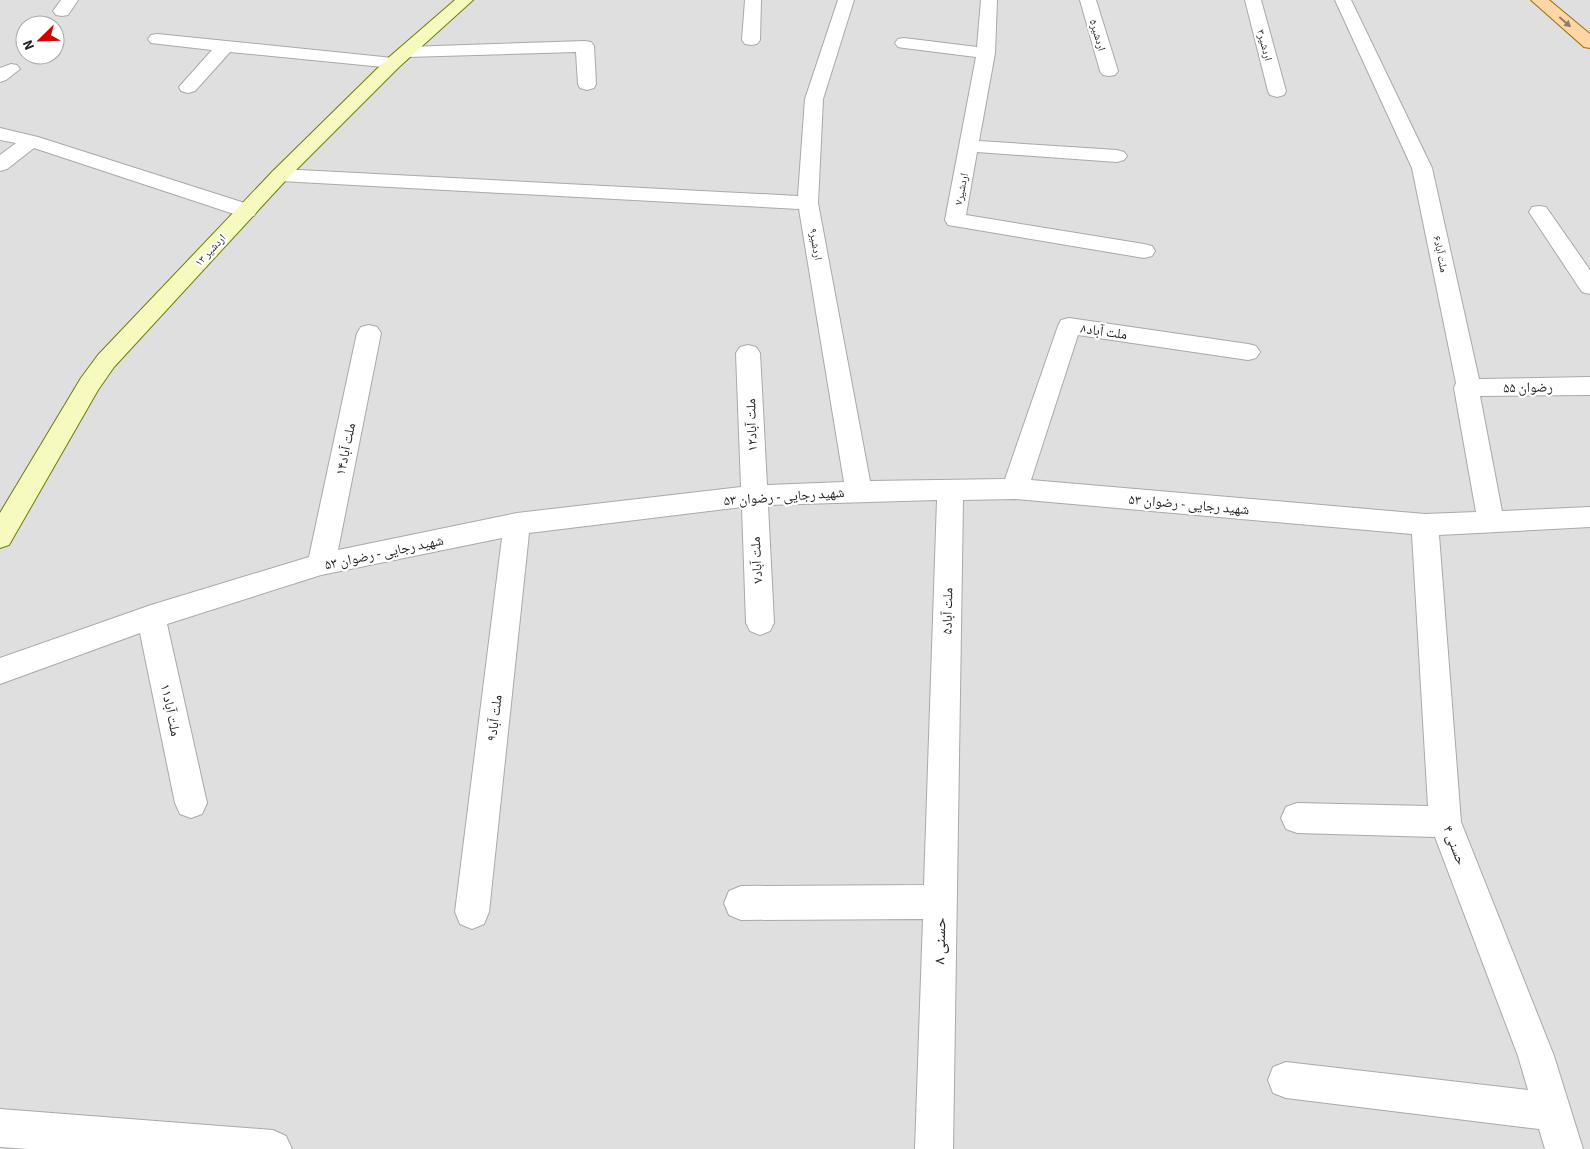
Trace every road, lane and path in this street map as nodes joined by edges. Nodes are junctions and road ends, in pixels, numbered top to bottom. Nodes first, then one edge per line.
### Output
1 (465, 0) edge
2 (753, 0) edge
3 (846, 0) edge
4 (989, 0) edge
5 (1088, 0) edge
6 (1254, 0) edge
7 (1340, 0) edge
8 (1343, 0) edge
9 (1355, 0) edge
10 (1540, 0) edge
11 (157, 39) dead end
12 (751, 40) dead end
13 (904, 43) dead end
14 (1590, 43) edge
15 (226, 46) junction
16 (986, 53) junction
17 (400, 57) junction
18 (1109, 71) dead end
19 (587, 84) dead end
20 (188, 87) dead end
21 (1277, 91) dead end
22 (0, 134) edge
23 (31, 141) junction
24 (969, 146) junction
25 (1117, 156) dead end
26 (0, 165) edge
27 (280, 175) junction
28 (808, 203) junction
29 (247, 211) junction
30 (1539, 212) dead end
31 (1144, 251) dead end
32 (1590, 287) edge
33 (369, 333) dead end
34 (1248, 352) dead end
35 (748, 353) dead end
36 (1590, 386) edge
37 (1466, 388) junction
38 (950, 489) junction
39 (1015, 489) junction
40 (859, 490) junction
41 (753, 496) junction
42 (1590, 517) edge
43 (1491, 522) junction
44 (517, 524) junction
45 (1424, 525) junction
46 (0, 537) edge
47 (321, 564) junction
48 (151, 617) junction
49 (760, 623) dead end
50 (0, 671) edge
51 (944, 733) joint
52 (191, 803) dead end
53 (1297, 818) dead end
54 (1445, 822) junction
55 (940, 902) junction
56 (742, 903) dead end
57 (472, 912) dead end
58 (1286, 1080) dead end
59 (1553, 1112) junction
60 (0, 1128) edge
61 (273, 1149) edge
62 (934, 1149) edge
63 (1564, 1149) edge

1 - 17 street, اردشیر ۱۳
2 - 12 street
3 - 28 street, اردشیر۹
4 - 16 street, اردشیر۷
5 - 18 street, اردشیر۵
6 - 21 street, اردشیر۳
7 - 8 street
8 - 9 street
8 - 37 street, ملت آباد۶
10 -> 14 main road
11 - 15 street
13 - 16 street
15 - 17 street
15 - 20 street
16 - 24 street, اردشیر۷
17 - 19 street
17 - 27 street, اردشیر ۱۳
22 - 23 street
23 - 26 street
23 - 29 street
24 - 25 street
24 - 31 street, اردشیر۷
27 - 28 street
27 - 29 street, اردشیر ۱۳
28 - 40 street, اردشیر۹
29 - 46 street, اردشیر ۱۳
30 - 32 street
33 - 47 street, ملت آباد۱۴
34 - 39 street, ملت آباد۸
35 - 41 street, ملت آباد۱۲
36 - 37 street, رضوان ۵۵
37 - 43 street, ملت آباد۶
38 - 39 street, شهید رجایی - رضوان ۵۳
38 - 40 street, شهید رجایی - رضوان ۵۳
38 - 51 street, ملت آباد۵
39 - 45 street, شهید رجایی - رضوان ۵۳
40 - 41 street, شهید رجایی - رضوان ۵۳
41 - 44 street, شهید رجایی - رضوان ۵۳
41 - 49 street, ملت آباد۷
42 - 43 street, شهید رجایی - رضوان ۵۳
43 - 45 street, شهید رجایی - رضوان ۵۳
44 - 47 street, شهید رجایی - رضوان ۵۳
44 - 57 street, ملت آباد۹
45 - 54 street, حسنی ۴
47 - 48 street, شهید رجایی - رضوان ۵۳
48 - 50 street, شهید رجایی - رضوان ۵۳
48 - 52 street, ملت آباد۱۱
51 - 55 street, حسنی ۸
53 - 54 street
54 - 59 street, حسنی ۴
55 - 56 street
55 - 62 street, حسنی ۸
58 - 59 street
59 - 63 street, حسنی ۴
60 - 61 street

